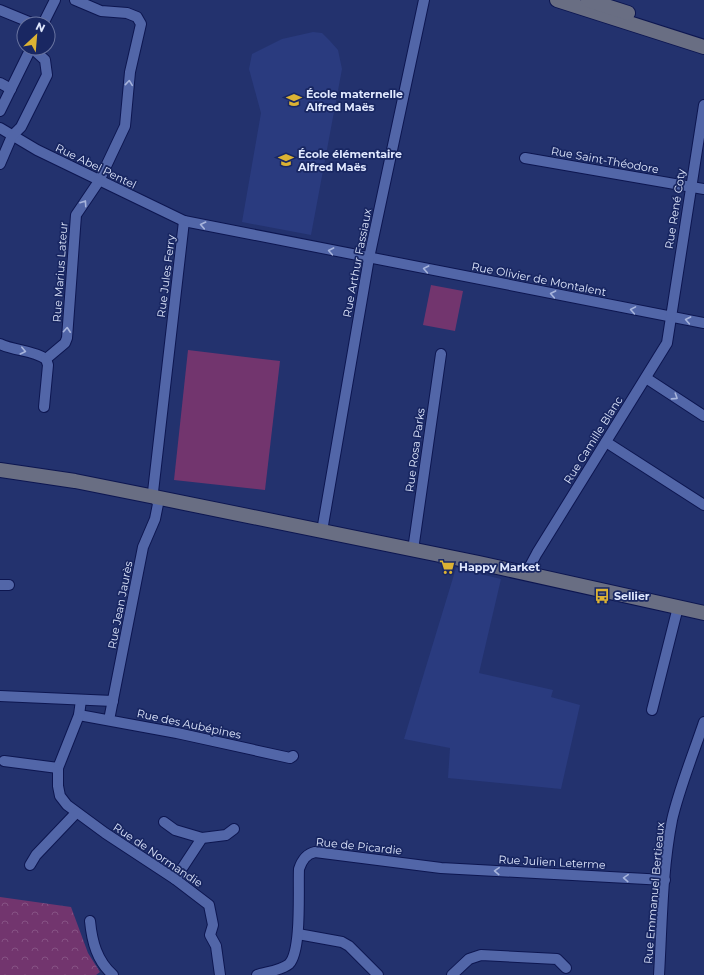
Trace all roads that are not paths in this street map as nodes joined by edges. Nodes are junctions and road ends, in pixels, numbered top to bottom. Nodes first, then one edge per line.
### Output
1 (55, 0) edge
2 (75, 0) edge
3 (424, 0) edge
4 (557, 0) edge
5 (588, 0) edge
6 (0, 10) edge
7 (47, 16) edge
8 (16, 17) edge
9 (704, 38) edge
10 (704, 47) edge
11 (28, 56) edge
12 (41, 56) edge
13 (0, 83) edge
14 (11, 89) junction
15 (704, 105) edge
16 (0, 111) edge
17 (0, 128) edge
18 (12, 136) junction
19 (1, 157) edge
20 (525, 158) dead end
21 (98, 181) junction
22 (690, 186) junction
23 (704, 189) edge
24 (184, 221) junction
25 (369, 258) junction
26 (671, 317) junction
27 (704, 323) edge
28 (0, 344) edge
29 (441, 354) dead end
30 (46, 359) junction
31 (646, 378) junction
32 (44, 407) dead end
33 (704, 416) edge
34 (606, 442) junction
35 (0, 470) edge
36 (155, 497) junction
37 (704, 505) edge
38 (322, 531) junction
39 (413, 550) junction
40 (528, 574) junction
41 (678, 607) junction
42 (704, 613) edge
43 (3, 696) edge
44 (81, 700) junction
45 (113, 701) junction
46 (652, 710) dead end
47 (79, 715) junction
48 (109, 720) junction
49 (704, 722) edge
50 (293, 756) dead end
51 (4, 761) dead end
52 (58, 768) junction
53 (76, 813) junction
54 (164, 822) dead end
55 (234, 829) dead end
56 (202, 838) junction
57 (30, 865) dead end
58 (437, 867) joint
59 (175, 879) junction
60 (665, 880) junction
61 (90, 921) dead end
62 (298, 934) junction
63 (566, 968) dead end
64 (113, 975) edge
65 (220, 975) edge
66 (257, 975) edge
67 (378, 975) edge
68 (452, 975) edge
69 (659, 975) edge

1 - 7 street
21 -> 2 street, Rue Marius Lateur
3 - 25 street, Rue Arthur Fassiaux
4 - 10 street
5 - 9 street
6 - 8 street
11 - 14 street
12 - 18 street
13 - 14 street
14 - 16 street
15 - 22 street, Rue René Coty
17 - 18 street, Rue Abel Pentel
18 - 19 street
18 - 21 street, Rue Abel Pentel
20 - 22 street, Rue Saint-Théodore
21 - 24 street, Rue Abel Pentel
30 -> 21 street, Rue Marius Lateur
22 - 23 street, Rue Saint-Théodore
22 - 26 street, Rue René Coty
25 -> 24 street, Rue Jules Ferry
24 - 36 street, Rue Jules Ferry
26 -> 25 street, Rue Olivier de Montalent
25 - 38 street, Rue Arthur Fassiaux
27 -> 26 street, Rue Olivier de Montalent
26 - 31 street, Rue Camille Blanc
28 -> 30 street
29 - 39 street, Rue Rosa Parks
30 - 32 street
31 -> 33 street
31 - 34 street, Rue Camille Blanc
34 - 37 street
34 - 40 street, Rue Camille Blanc
35 - 36 street
36 - 38 street
36 - 45 street, Rue Jean Jaurès
38 - 39 street
39 - 40 street
40 - 41 street
41 - 42 street
41 - 46 street
43 - 44 street
44 - 45 street
44 - 47 street
45 - 48 street, Rue Jean Jaurès
47 - 48 street, Rue des Aubépines
47 - 52 street
48 - 50 street, Rue des Aubépines
49 - 60 street, Rue Emmanuel Bertieaux
51 - 52 street
52 - 53 street, Rue de Normandie
53 - 57 street
53 - 59 street, Rue de Normandie
54 - 56 street
55 - 56 street
56 - 59 street
60 -> 58 street, Rue Julien Leterme
58 - 62 street, Rue de Picardie
59 - 65 street, Rue de Normandie
60 - 69 street, Rue Emmanuel Bertieaux
61 - 64 street
62 - 66 street, Rue de Picardie
62 - 67 street
63 - 68 street

